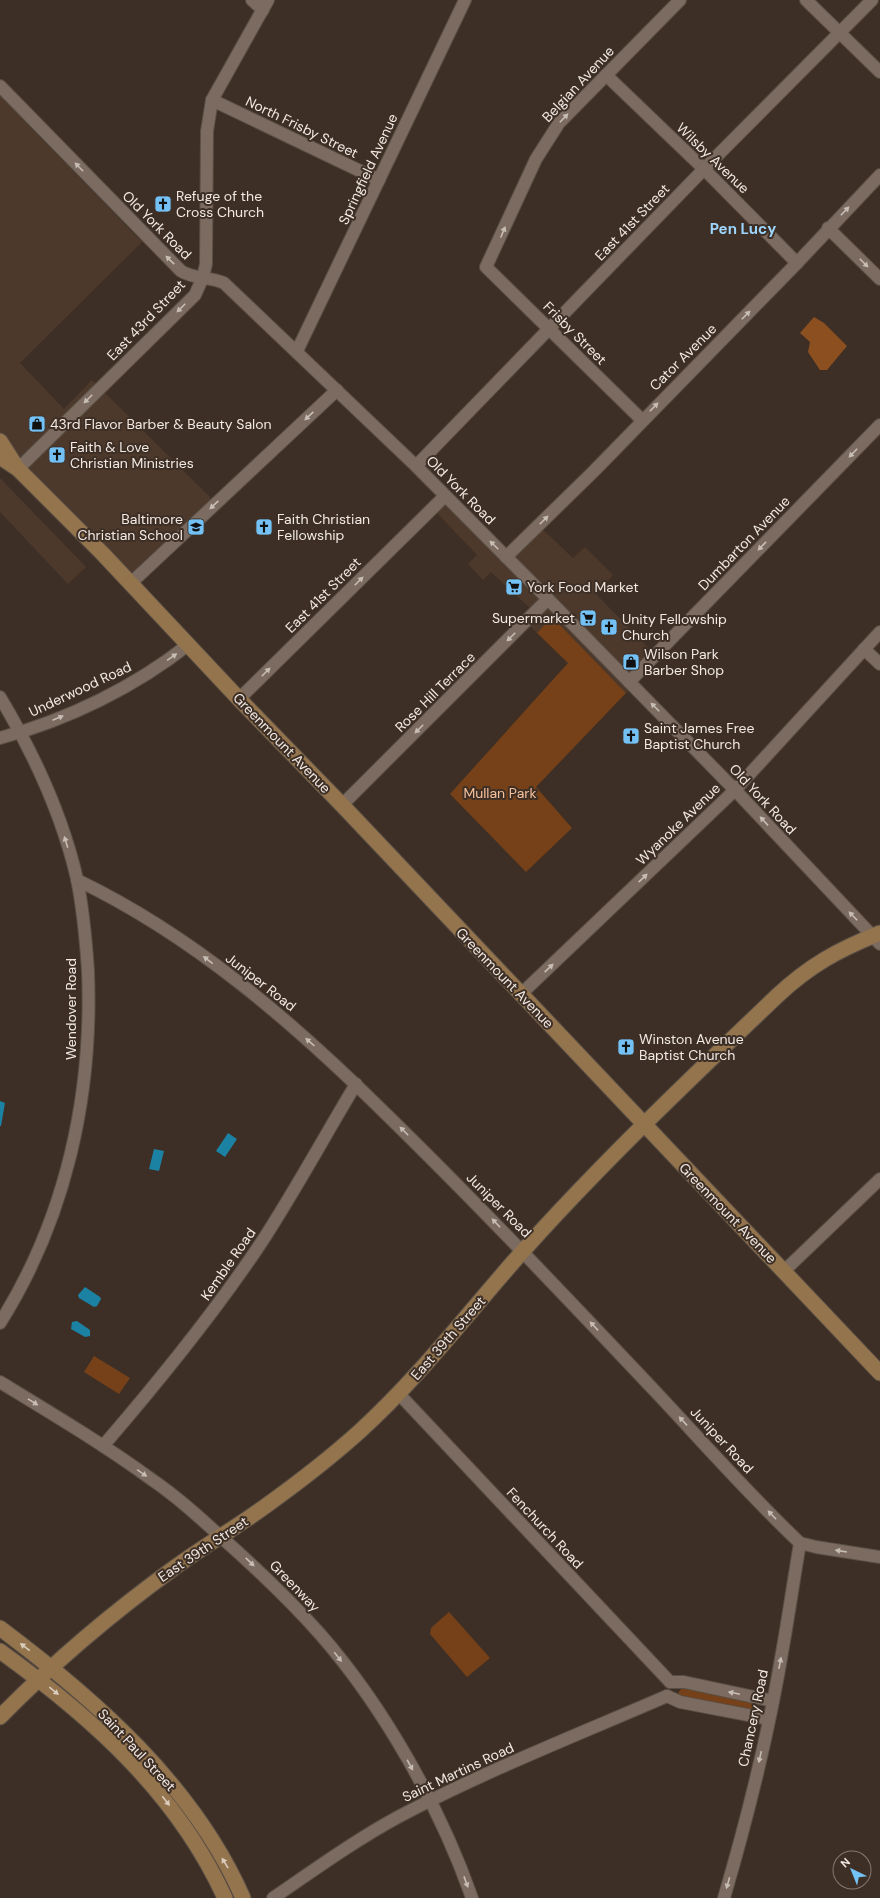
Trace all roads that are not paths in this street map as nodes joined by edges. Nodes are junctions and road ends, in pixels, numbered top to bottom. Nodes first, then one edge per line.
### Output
1 (252, 0) edge
2 (465, 0) edge
3 (680, 0) edge
4 (806, 0) edge
5 (872, 0) edge
6 (266, 5) edge
7 (840, 33) junction
8 (880, 72) edge
9 (606, 75) junction
10 (0, 86) edge
11 (212, 100) junction
12 (704, 169) junction
13 (880, 175) edge
14 (379, 180) junction
15 (828, 228) junction
16 (797, 263) junction
17 (486, 267) joint
18 (204, 277) junction
19 (880, 279) edge
20 (549, 328) junction
21 (298, 351) junction
22 (337, 390) junction
23 (642, 420) junction
24 (880, 425) edge
25 (0, 441) edge
26 (0, 457) edge
27 (416, 466) junction
28 (18, 468) junction
29 (445, 496) junction
30 (506, 557) junction
31 (131, 583) junction
32 (548, 599) junction
33 (880, 632) edge
34 (189, 644) junction
35 (864, 649) junction
36 (880, 664) edge
37 (629, 682) junction
38 (0, 697) edge
39 (239, 699) junction
40 (21, 732) junction
41 (0, 738) edge
42 (735, 790) junction
43 (342, 805) junction
44 (77, 880) junction
45 (877, 938) edge
46 (520, 995) junction
47 (356, 1084) junction
48 (644, 1125) junction
49 (880, 1179) edge
50 (523, 1251) junction
51 (784, 1272) junction
52 (0, 1323) edge
53 (880, 1373) edge
54 (0, 1382) edge
55 (399, 1394) junction
56 (103, 1446) junction
57 (221, 1536) junction
58 (800, 1543) junction
59 (880, 1557) edge
60 (0, 1628) edge
61 (0, 1651) edge
62 (50, 1667) junction
63 (38, 1679) junction
64 (670, 1682) junction
65 (667, 1696) junction
66 (773, 1701) junction
67 (0, 1717) edge
68 (768, 1719) junction
69 (430, 1801) junction
70 (225, 1898) edge
71 (243, 1898) edge
72 (273, 1898) edge
73 (472, 1898) edge
74 (724, 1898) edge

1 - 6 street
2 - 14 street, Springfield Avenue
3 - 9 street, Belgian Avenue
4 - 7 street
5 - 7 street, East 41st Street
6 - 11 street, East 43rd Street
7 - 8 street
7 - 12 street, East 41st Street
9 - 12 street, Wilsby Avenue
17 -> 9 street, Belgian Avenue
18 -> 10 street, Old York Road
11 - 14 street, North Frisby Street
11 - 18 street, East 43rd Street
12 - 16 street, Wilsby Avenue
12 - 20 street, East 41st Street
15 -> 13 street, Cator Avenue
14 - 21 street, Springfield Avenue
15 - 16 street, Cator Avenue
15 -> 19 street
23 -> 16 street, Cator Avenue
17 - 20 street, Frisby Street
18 - 21 street, Old York Road
18 -> 28 street, East 43rd Street
20 - 23 street, Frisby Street
20 - 27 street, East 41st Street
21 - 22 street, Old York Road
22 - 27 street, Old York Road
22 -> 31 street
30 -> 23 street, Cator Avenue
24 -> 37 street, Dumbarton Avenue
25 - 28 main road
26 - 28 main road
27 - 29 street, Old York Road
28 - 31 main road, Greenmount Avenue
30 -> 29 street, Old York Road
39 -> 29 street, East 41st Street
30 - 32 street, Old York Road
31 - 34 main road, Greenmount Avenue
32 - 37 street, Old York Road
32 -> 43 street, Rose Hill Terrace
33 - 35 street, Wyanoke Avenue
34 - 39 main road, Greenmount Avenue
40 -> 34 street, Underwood Road
35 - 36 street
35 - 42 street, Wyanoke Avenue
42 -> 37 street, Old York Road
38 - 40 street, Wendover Road
39 - 43 main road, Greenmount Avenue
40 - 41 street, Underwood Road
44 -> 40 street, Wendover Road
45 -> 42 street, Old York Road
46 -> 42 street, Wyanoke Avenue
43 - 46 main road, Greenmount Avenue
47 -> 44 street, Juniper Road
44 - 52 street, Wendover Road
45 - 48 main road, East 39th Street
46 - 48 main road, Greenmount Avenue
50 -> 47 street, Juniper Road
47 - 56 street, Kemble Road
48 - 50 main road, East 39th Street
48 - 51 main road, Greenmount Avenue
49 - 51 street
50 - 55 main road, East 39th Street
58 -> 50 street, Juniper Road
51 - 53 main road, Greenmount Avenue
54 -> 56 street, Greenway
55 - 57 main road, East 39th Street
55 - 64 street, Fenchurch Road
56 -> 57 street, Greenway
57 - 62 main road, East 39th Street
57 -> 69 street, Greenway
59 -> 58 street
66 -> 58 street, Chancery Road
62 -> 60 main road, Saint Paul Street
61 - 63 main road, Saint Paul Street
62 - 63 main road, East 39th Street
71 -> 62 main road, Saint Paul Street
63 - 67 main road, East 39th Street
63 -> 70 main road, Saint Paul Street
64 - 65 street
66 -> 64 street
65 - 68 street
65 - 69 street, Saint Martins Road
66 - 68 street, Chancery Road
68 -> 74 street, Chancery Road
69 - 72 street, Saint Martins Road
69 -> 73 street, Greenway

